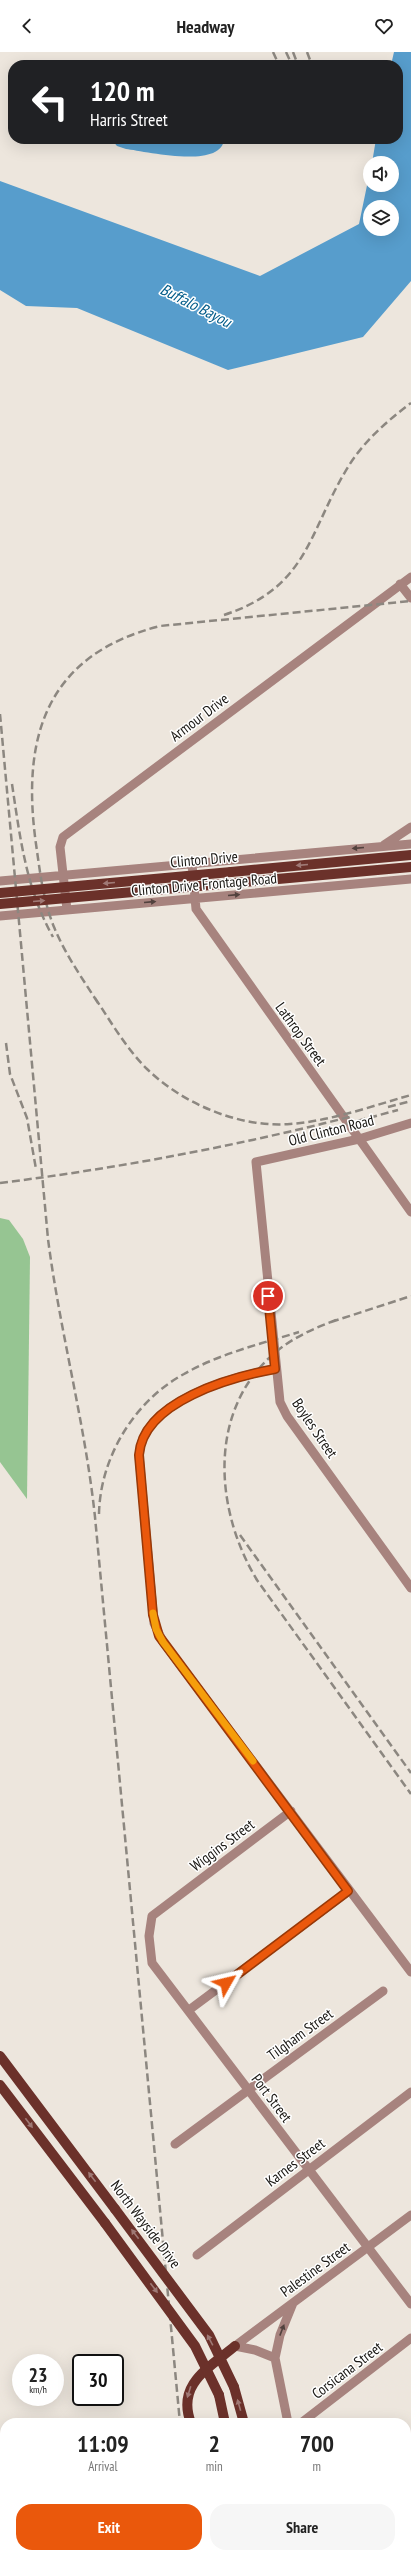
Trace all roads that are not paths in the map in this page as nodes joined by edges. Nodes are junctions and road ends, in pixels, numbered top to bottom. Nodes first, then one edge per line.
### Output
1 (411, 577) edge
2 (400, 584) junction
3 (411, 598) edge
4 (411, 826) edge
5 (411, 844) edge
6 (383, 846) junction
7 (411, 855) edge
8 (192, 864) junction
9 (411, 867) edge
10 (63, 876) junction
11 (411, 879) edge
12 (0, 881) edge
13 (0, 893) edge
14 (195, 898) junction
15 (0, 904) edge
16 (66, 910) junction
17 (0, 916) edge
18 (411, 1123) edge
19 (360, 1139) junction
20 (256, 1162) joint
21 (411, 1212) edge
22 (275, 1369) junction
23 (411, 1588) edge
24 (291, 1811) junction
25 (348, 1891) junction
26 (170, 1903) joint
27 (411, 1972) edge
28 (383, 1991) dead end
29 (189, 2010) junction
30 (0, 2056) edge
31 (3, 2088) edge
32 (248, 2090) junction
33 (411, 2092) edge
34 (175, 2144) dead end
35 (308, 2169) junction
36 (411, 2215) edge
37 (367, 2248) junction
38 (197, 2255) dead end
39 (293, 2303) junction
40 (411, 2304) edge
41 (411, 2338) edge
42 (235, 2346) junction
43 (275, 2358) junction
44 (190, 2418) edge
45 (224, 2418) edge
46 (243, 2418) edge
47 (287, 2418) edge
48 (307, 2418) edge

1 - 2 street, Armour Drive
2 - 3 street
2 - 10 street, Armour Drive
4 - 6 street
5 - 6 street, Clinton Drive Frontage Road
6 -> 8 street, Clinton Drive Frontage Road
7 -> 13 main road, Clinton Drive, bridge
8 - 10 street, Clinton Drive Frontage Road
8 - 14 street, Lathrop Street
15 -> 9 main road, Clinton Drive, bridge
10 - 12 street, Clinton Drive Frontage Road
10 - 16 street, Armour Drive
14 -> 11 street, Clinton Drive Frontage Road
16 -> 14 street, Clinton Drive Frontage Road
14 - 19 street, Lathrop Street
16 - 17 street, Clinton Drive Frontage Road
18 - 19 street, Old Clinton Road
19 - 20 street, Old Clinton Road
19 - 21 street, Lathrop Street
20 - 22 street, Boyles Street
22 - 23 street, Boyles Street
22 - 24 street
24 - 25 street
24 - 26 street, Wiggins Street
25 - 27 street
25 - 29 street
26 - 29 street, Port Street
28 - 32 street, Tilgham Street
29 - 32 street, Port Street
46 -> 30 main road, North Wayside Drive, bridge
31 -> 45 main road, bridge
32 - 34 street, Tilgham Street
32 - 35 street, Port Street
33 - 35 street, Karnes Street
35 - 37 street, Port Street
35 - 38 street, Karnes Street
36 - 37 street, Palestine Street
37 - 39 street, Palestine Street
37 - 40 street, Port Street
39 - 42 street, Palestine Street
43 -> 39 street
41 - 48 street, Corsicana Street
42 - 43 street
42 -> 44 main road
43 - 47 street

